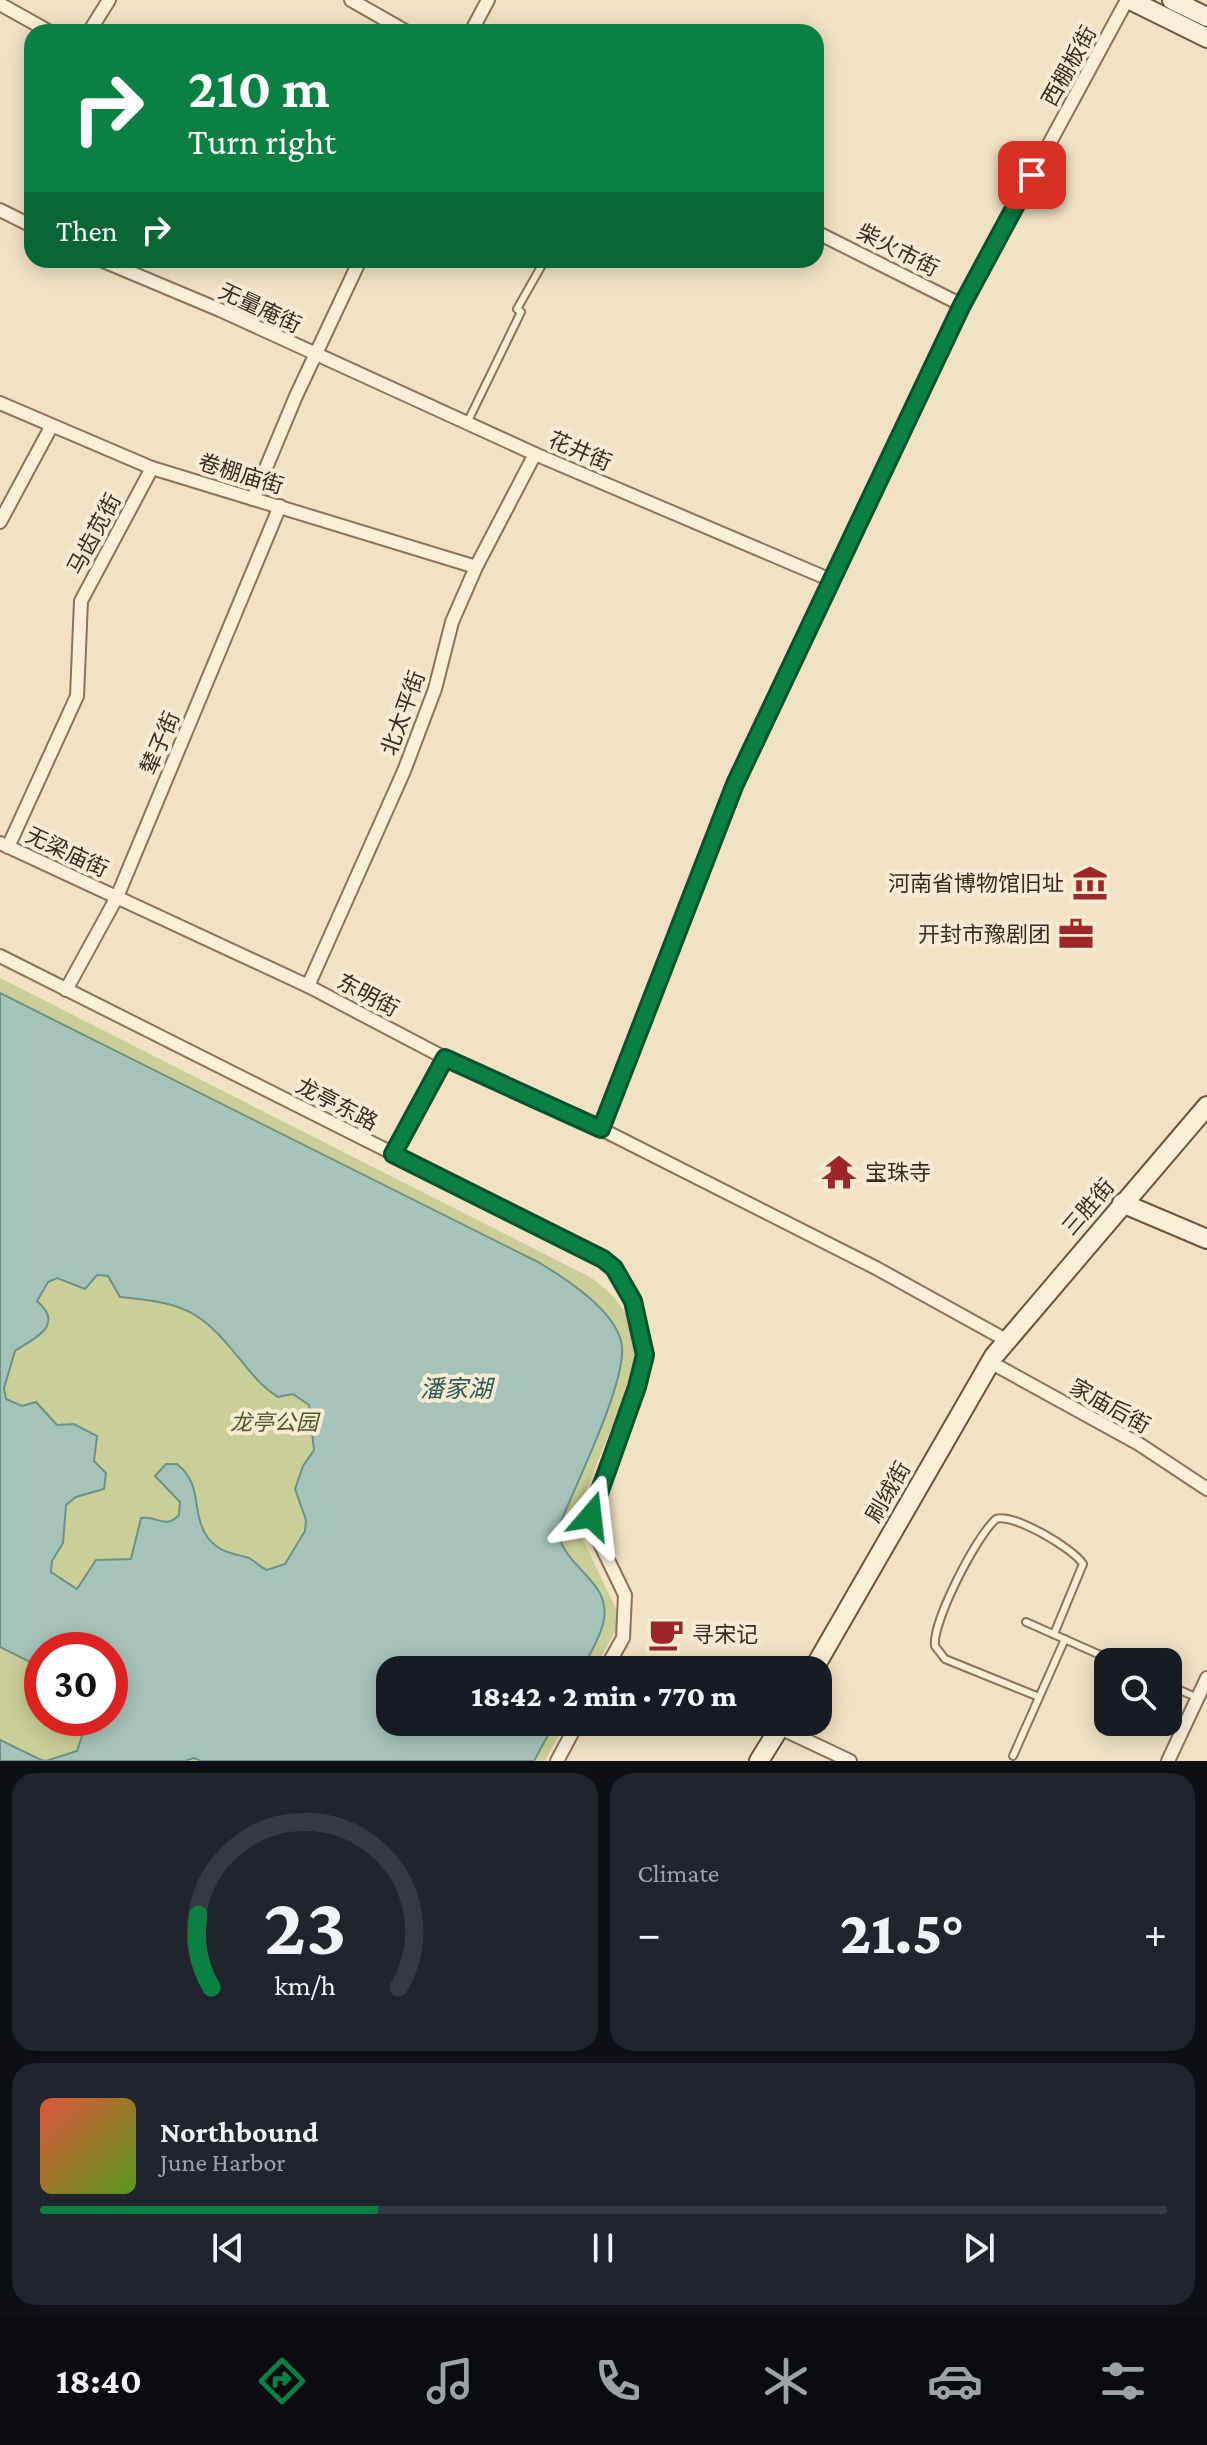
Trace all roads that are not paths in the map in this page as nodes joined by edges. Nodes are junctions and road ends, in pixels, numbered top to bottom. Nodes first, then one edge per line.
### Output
1 (109, 0) edge
2 (351, 0) edge
3 (488, 0) edge
4 (1128, 0) edge
5 (1172, 0) edge
6 (0, 4) edge
7 (1207, 17) edge
8 (36, 24) edge
9 (94, 24) edge
10 (393, 24) edge
11 (475, 24) edge
12 (1207, 38) edge
13 (0, 210) edge
14 (24, 222) edge
15 (824, 236) edge
16 (119, 268) edge
17 (356, 268) edge
18 (540, 268) edge
19 (962, 305) junction
20 (315, 355) junction
21 (0, 403) edge
22 (467, 423) junction
23 (51, 427) junction
24 (535, 454) junction
25 (152, 468) junction
26 (253, 499) junction
27 (280, 506) junction
28 (0, 522) edge
29 (476, 567) junction
30 (831, 580) junction
31 (4, 845) edge
32 (117, 897) junction
33 (0, 956) edge
34 (308, 986) junction
35 (66, 990) junction
36 (445, 1058) junction
37 (1207, 1106) edge
38 (601, 1129) junction
39 (393, 1154) junction
40 (1122, 1203) junction
41 (1207, 1239) edge
42 (1006, 1340) junction
43 (990, 1362) junction
44 (1207, 1489) edge
45 (1026, 1622) dead end
46 (1054, 1634) junction
47 (1065, 1639) junction
48 (1094, 1652) edge
49 (613, 1656) edge
50 (821, 1656) edge
51 (1207, 1678) edge
52 (1182, 1691) edge
53 (1039, 1697) junction
54 (1198, 1698) junction
55 (570, 1736) edge
56 (775, 1736) edge
57 (803, 1736) edge
58 (1013, 1756) dead end
59 (557, 1761) edge
60 (759, 1761) edge
61 (850, 1761) edge
62 (1168, 1761) edge

1 - 9 street
2 - 10 street
3 - 11 street
4 - 12 street
4 - 19 street, 西棚板街
5 - 7 street
6 - 8 street
13 - 14 street
15 - 19 street, 柴火市街
16 - 20 street, 无量庵街
17 - 20 street
18 - 22 lane
19 - 30 street, 西棚板街
20 - 22 street, 花井街
20 - 26 street
21 - 23 street, 卷棚庙街
22 - 24 street, 花井街
23 - 25 street, 卷棚庙街
23 - 28 street
24 - 29 street, 北太平街
24 - 30 street, 花井街
25 - 26 street, 卷棚庙街
25 - 31 street, 马齿苋街
26 - 27 street, 卷棚庙街
27 - 29 street, 卷棚庙街
27 - 32 street, 辇子街
29 - 34 street, 北太平街
30 - 38 street, 西棚板街
31 - 32 street, 无梁庙街
32 - 34 street, 东明街
32 - 35 street, 辇子街
33 - 35 street, 龙亭东路
34 - 36 street, 东明街
35 - 39 street, 龙亭东路
36 - 38 street, 东明街
36 - 39 street
37 - 40 street, 三胜街
38 - 42 street, 东明街
39 - 49 street, 龙亭东路
40 - 41 street
40 - 42 street, 三胜街
42 - 43 street, 刷绒街
43 - 44 street, 家庙后街
43 - 50 street, 刷绒街
45 - 46 lane
46 - 47 lane
46 - 53 lane
47 - 48 lane
47 - 53 lane
51 - 54 street
52 - 54 lane
53 - 58 lane
54 - 62 street
55 - 59 street
56 - 60 street
57 - 61 street

